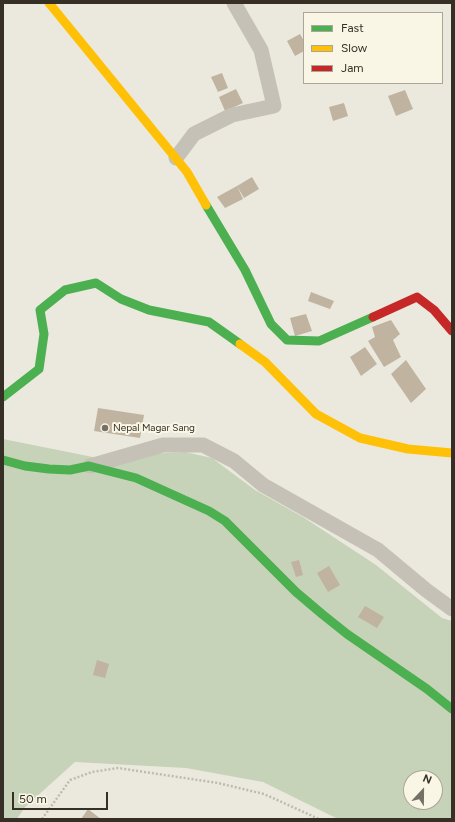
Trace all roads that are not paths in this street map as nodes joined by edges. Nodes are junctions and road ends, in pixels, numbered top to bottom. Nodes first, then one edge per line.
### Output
1 (49, 3) edge
2 (234, 3) edge
3 (176, 158) junction
4 (452, 331) edge
5 (3, 397) edge
6 (452, 453) edge
7 (3, 460) edge
8 (88, 466) junction
9 (452, 609) edge
10 (452, 709) edge

1 - 3 street
2 - 3 street
3 - 4 street
5 - 6 street
7 - 8 street
8 - 9 street
8 - 10 street

